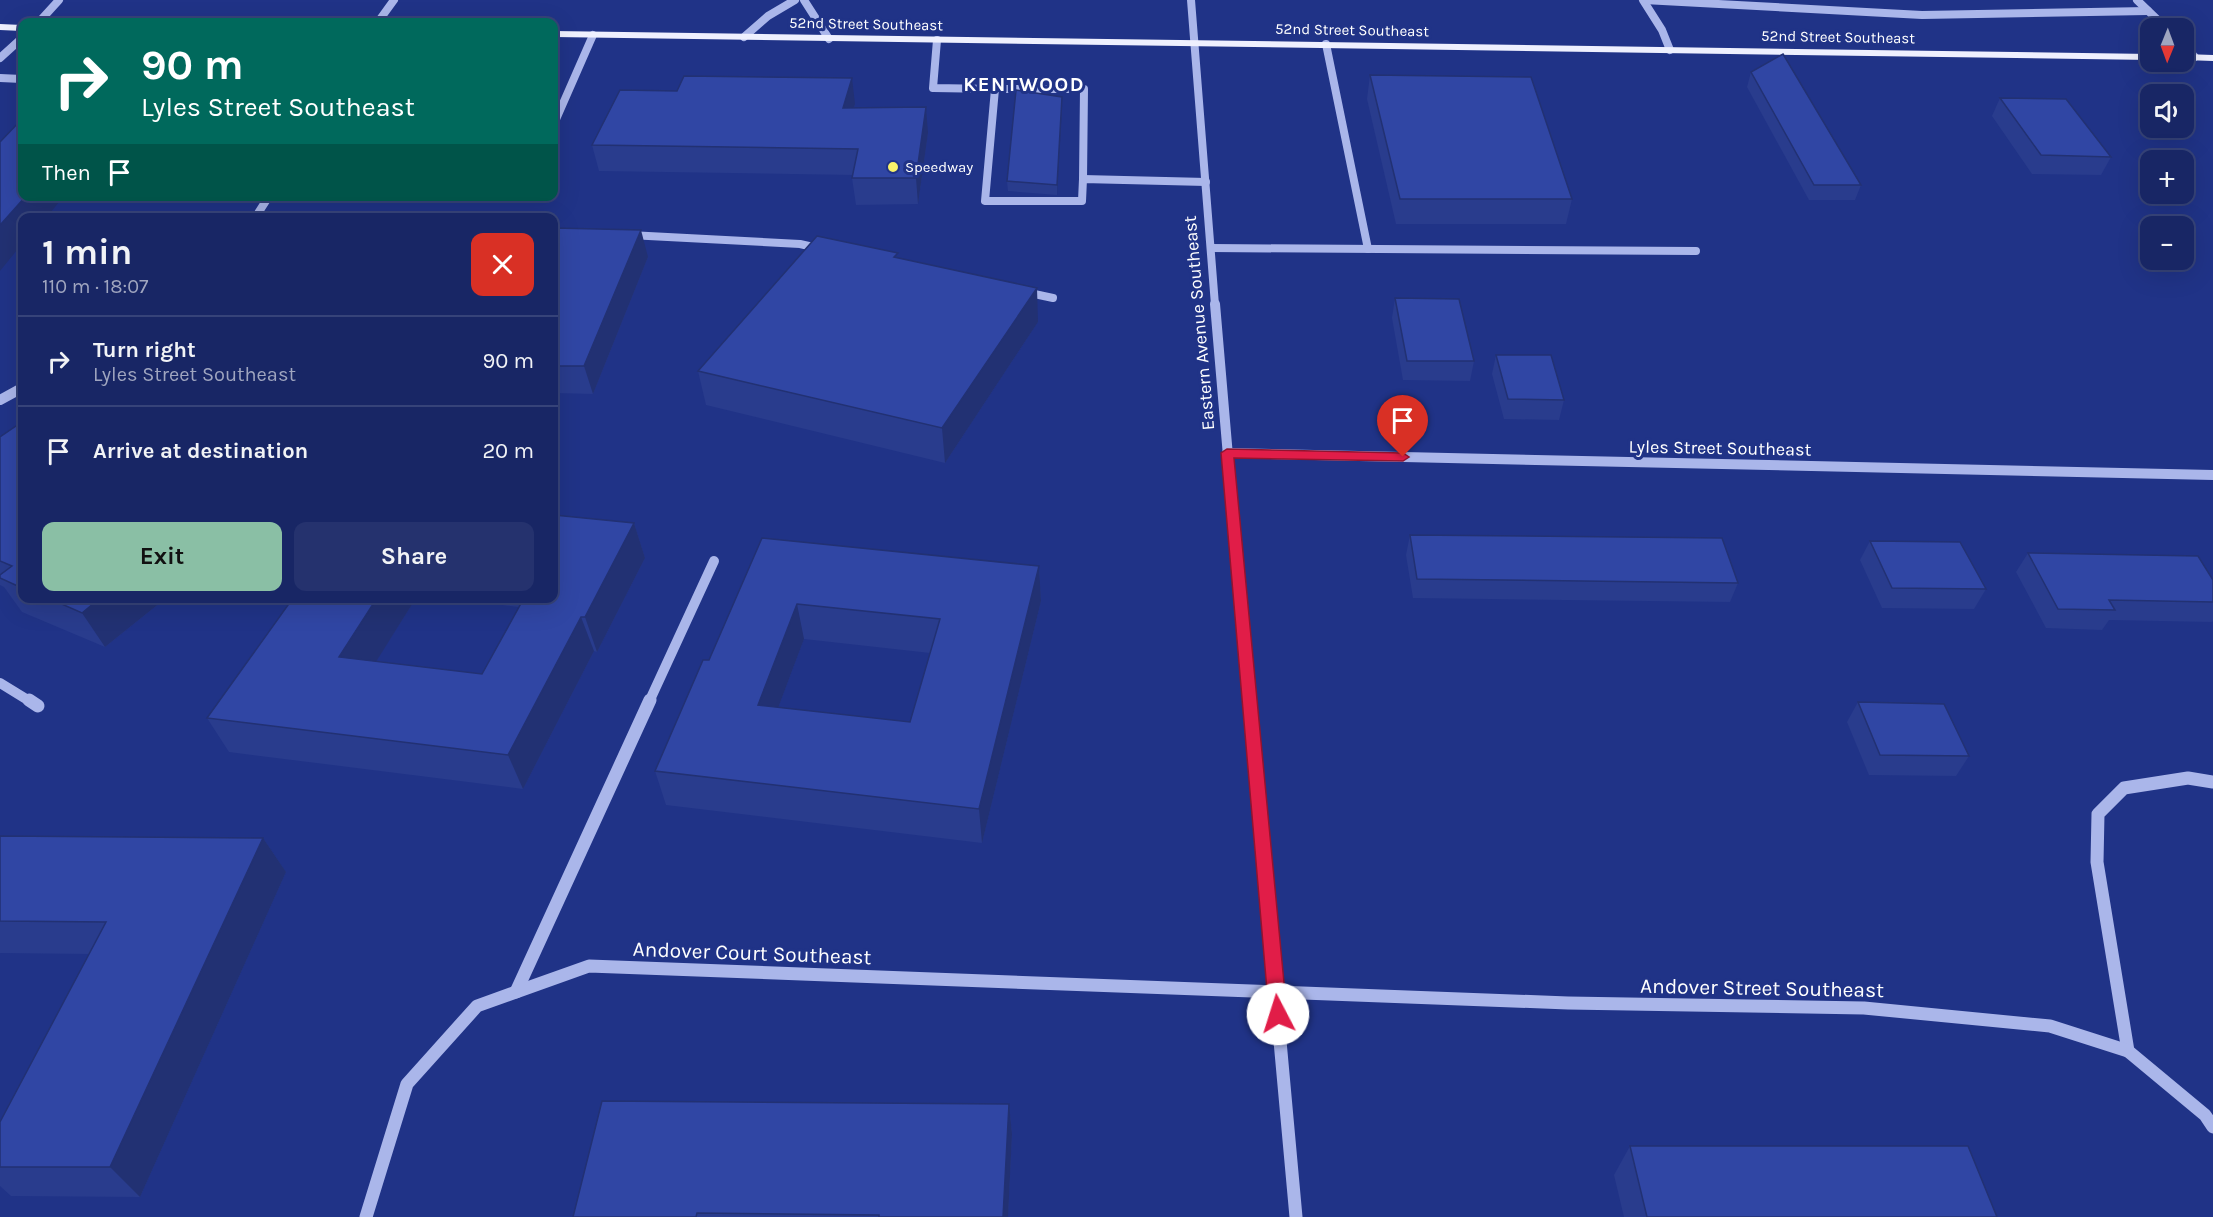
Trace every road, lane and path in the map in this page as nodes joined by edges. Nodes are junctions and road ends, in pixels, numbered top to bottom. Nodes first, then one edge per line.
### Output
1 (59, 0) edge
2 (394, 0) edge
3 (795, 0) edge
4 (804, 0) edge
5 (1191, 0) edge
6 (1644, 0) edge
7 (2137, 0) edge
8 (2148, 11) junction
9 (43, 18) edge
10 (381, 18) edge
11 (2155, 18) edge
12 (0, 27) edge
13 (18, 28) edge
14 (558, 34) edge
15 (593, 35) junction
16 (744, 37) junction
17 (829, 39) junction
18 (937, 40) junction
19 (18, 42) edge
20 (1195, 42) junction
21 (1326, 44) junction
22 (1670, 50) junction
23 (2140, 57) edge
24 (2194, 57) edge
25 (0, 58) edge
26 (2213, 58) edge
27 (0, 78) edge
28 (18, 79) edge
29 (995, 89) junction
30 (558, 115) edge
31 (1083, 179) junction
32 (1206, 182) junction
33 (624, 235) edge
34 (1211, 248) junction
35 (1368, 249) junction
36 (834, 251) edge
37 (1696, 251) dead end
38 (1018, 291) edge
39 (1053, 298) dead end
40 (18, 389) edge
41 (0, 400) edge
42 (1227, 453) junction
43 (2213, 476) edge
44 (714, 561) dead end
45 (0, 682) edge
46 (38, 706) dead end
47 (2213, 782) edge
48 (516, 992) junction
49 (1276, 993) junction
50 (2128, 1051) junction
51 (2213, 1128) edge
52 (366, 1217) edge
53 (1296, 1217) edge

1 - 9 street
2 - 10 street
3 - 16 street
4 - 17 street
5 - 20 street, Eastern Avenue Southeast
6 - 8 street
6 - 22 street
7 - 8 street
8 - 11 street
12 - 13 main road
14 - 15 main road, 52nd Street Southeast
15 - 16 main road, 52nd Street Southeast
15 - 30 street
16 - 17 main road, 52nd Street Southeast
17 - 18 main road, 52nd Street Southeast
18 - 20 main road, 52nd Street Southeast
18 - 29 street
19 - 25 street
20 - 21 main road, 52nd Street Southeast
20 - 32 street, Eastern Avenue Southeast
21 - 22 main road, 52nd Street Southeast
21 - 35 street
22 - 23 main road, 52nd Street Southeast
24 - 26 main road
27 - 28 street
29 - 31 street
29 - 31 street
31 - 32 street
32 - 34 street, Eastern Avenue Southeast
33 - 36 street
34 - 35 street
34 - 42 street, Eastern Avenue Southeast
35 - 37 street
38 - 39 street
40 - 41 street
42 - 43 street, Lyles Street Southeast
42 - 49 street, Eastern Avenue Southeast
44 - 48 street
45 - 46 street
47 - 50 street
48 - 49 street, Andover Court Southeast
48 - 52 street, Andover Court Southeast
49 - 50 street, Andover Street Southeast
49 - 53 street, Eastern Avenue Southeast
50 - 51 street, Andover Street Southeast

